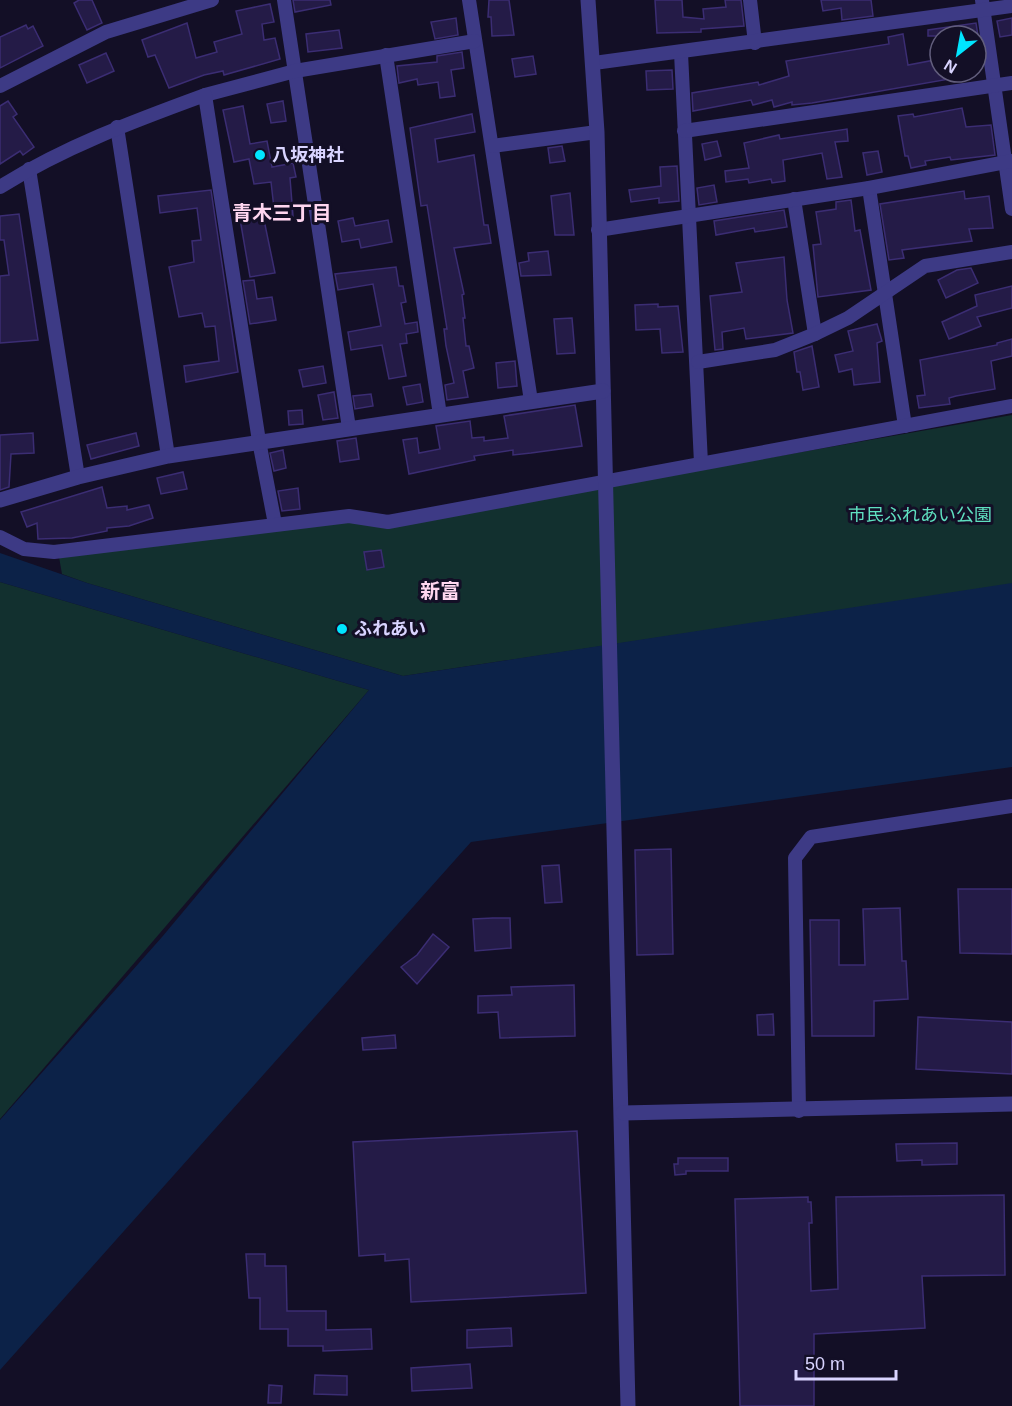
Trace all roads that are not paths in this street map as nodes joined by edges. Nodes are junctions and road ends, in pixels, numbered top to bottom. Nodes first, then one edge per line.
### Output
1 (212, 0) edge
2 (284, 0) edge
3 (469, 0) edge
4 (588, 0) edge
5 (750, 0) edge
6 (983, 5) edge
7 (1012, 6) edge
8 (475, 41) junction
9 (755, 43) junction
10 (681, 54) junction
11 (386, 55) junction
12 (594, 63) junction
13 (295, 71) junction
14 (1012, 84) edge
15 (0, 86) edge
16 (995, 86) junction
17 (204, 95) junction
18 (117, 127) junction
19 (684, 131) junction
20 (597, 132) junction
21 (492, 146) junction
22 (1008, 162) edge
23 (29, 169) junction
24 (0, 187) edge
25 (869, 188) junction
26 (794, 199) junction
27 (1012, 209) edge
28 (690, 214) junction
29 (598, 230) junction
30 (1012, 252) edge
31 (885, 293) junction
32 (815, 334) junction
33 (698, 362) junction
34 (603, 391) junction
35 (531, 401) junction
36 (1012, 406) edge
37 (440, 415) junction
38 (905, 426) junction
39 (349, 428) junction
40 (259, 441) junction
41 (168, 456) junction
42 (701, 463) junction
43 (78, 477) junction
44 (606, 481) junction
45 (0, 500) edge
46 (275, 524) junction
47 (0, 537) edge
48 (1012, 806) edge
49 (1012, 1104) edge
50 (799, 1111) junction
51 (623, 1113) junction
52 (628, 1406) edge

1 - 15 street
2 - 13 street
3 - 8 street
4 - 12 street
5 - 9 street
6 - 7 street
6 - 9 street
6 - 16 street
8 - 11 street
8 - 21 street
9 - 10 street
10 - 12 street
10 - 19 street
11 - 13 street
11 - 37 street
12 - 20 street
13 - 17 street
13 - 39 street
14 - 16 street
16 - 19 street
16 - 22 street
17 - 18 street
17 - 40 street
18 - 23 street
18 - 41 street
19 - 28 street
20 - 21 street
20 - 29 street
21 - 35 street
22 - 25 street
22 - 27 street
23 - 24 street
23 - 43 street
25 - 26 street
25 - 31 street
26 - 28 street
26 - 32 street
28 - 29 street
28 - 33 street
29 - 34 street
30 - 31 street
31 - 32 street
31 - 38 street
32 - 33 street
33 - 42 street
34 - 35 street
34 - 44 street
35 - 37 street
36 - 38 street
37 - 39 street
38 - 42 street
39 - 40 street
40 - 41 street
40 - 46 street
41 - 43 street
42 - 44 street
43 - 45 street
44 - 46 street
44 - 51 street
46 - 47 street
48 - 50 street
49 - 50 street
50 - 51 street
51 - 52 street

